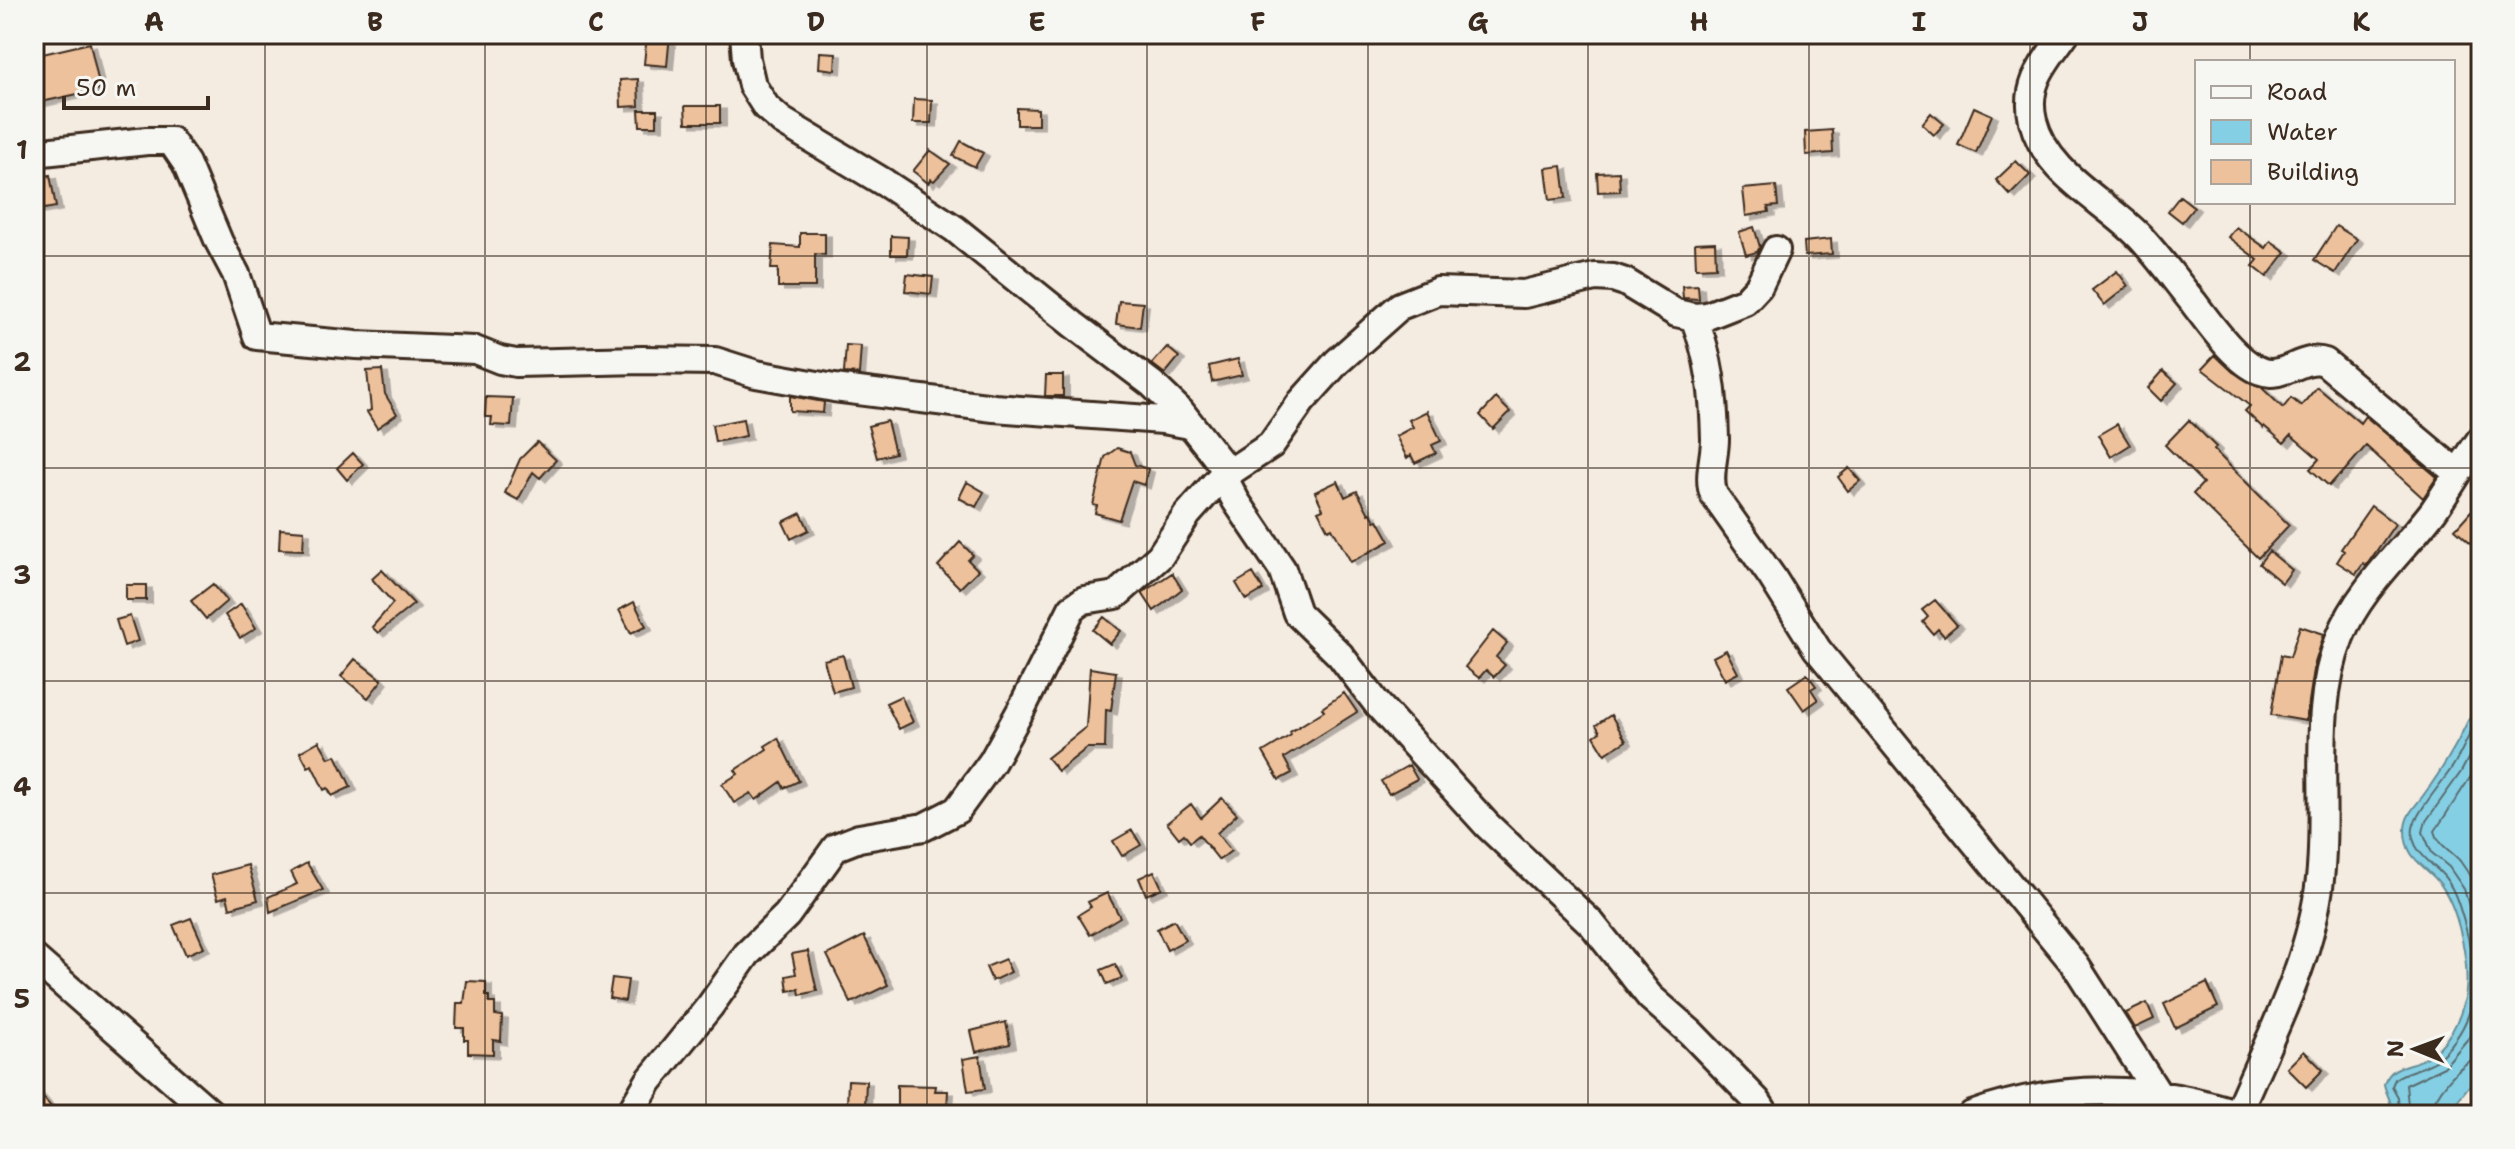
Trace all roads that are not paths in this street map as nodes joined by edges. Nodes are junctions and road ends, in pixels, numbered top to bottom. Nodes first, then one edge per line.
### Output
1 (744, 34) edge
2 (2065, 34) edge
3 (34, 153) edge
4 (1776, 250) dead end
5 (1694, 317) junction
6 (1190, 425) junction
7 (2481, 439) edge
8 (2456, 472) junction
9 (1226, 474) junction
10 (34, 958) edge
11 (2158, 1094) junction
12 (2239, 1114) edge
13 (213, 1115) edge
14 (629, 1115) edge
15 (1766, 1115) edge
16 (1972, 1115) edge

1 - 6 street
2 - 8 street
3 - 6 street
4 - 5 street
5 - 9 street
5 - 11 street
6 - 9 street
7 - 8 street
8 - 12 street
9 - 14 street
9 - 15 street
10 - 13 street
11 - 12 street
11 - 16 street

